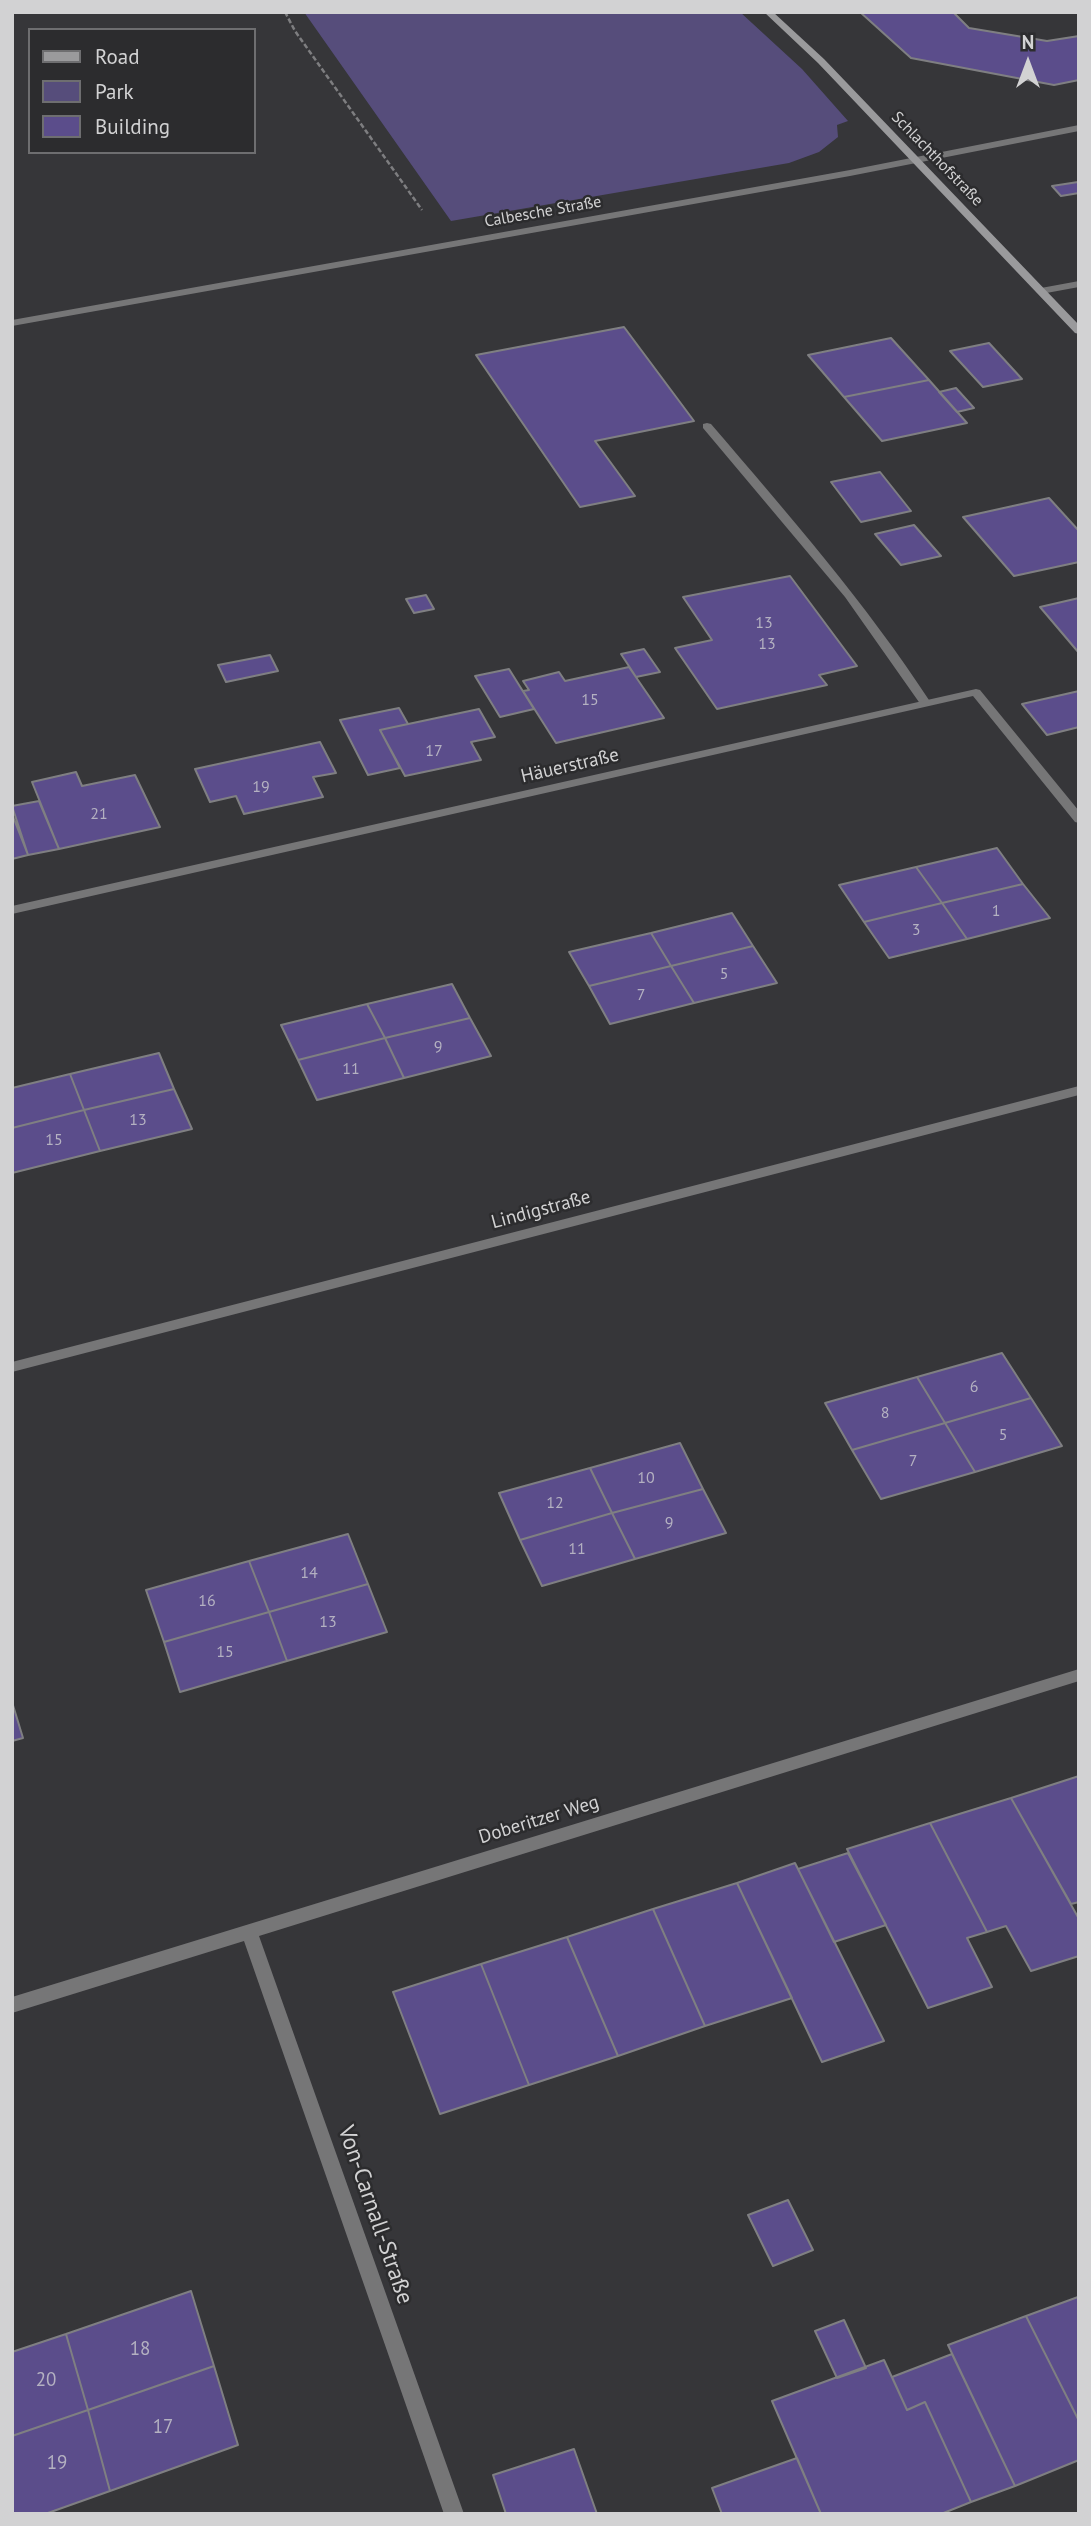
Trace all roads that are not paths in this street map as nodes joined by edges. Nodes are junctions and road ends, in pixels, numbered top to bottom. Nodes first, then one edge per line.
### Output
1 (768, 12) edge
2 (1079, 128) edge
3 (916, 159) junction
4 (1079, 285) edge
5 (1041, 291) junction
6 (12, 323) edge
7 (1079, 331) edge
8 (707, 426) dead end
9 (925, 703) junction
10 (1079, 819) edge
11 (12, 910) edge
12 (1079, 1090) edge
13 (12, 1367) edge
14 (1079, 1675) edge
15 (249, 1932) junction
16 (12, 2006) edge
17 (454, 2514) edge

1 - 3 street, Schlachthofstraße
2 - 3 street, Calbesche Straße
3 - 5 street, Schlachthofstraße
3 - 6 street, Calbesche Straße
4 - 5 street
5 - 7 street, Schlachthofstraße
8 - 9 street
9 - 10 street, Häuerstraße
9 - 11 street, Häuerstraße
12 - 13 street, Lindigstraße
14 - 15 street, Doberitzer Weg
15 - 16 street, Doberitzer Weg
15 - 17 street, Von-Carnall-Straße

